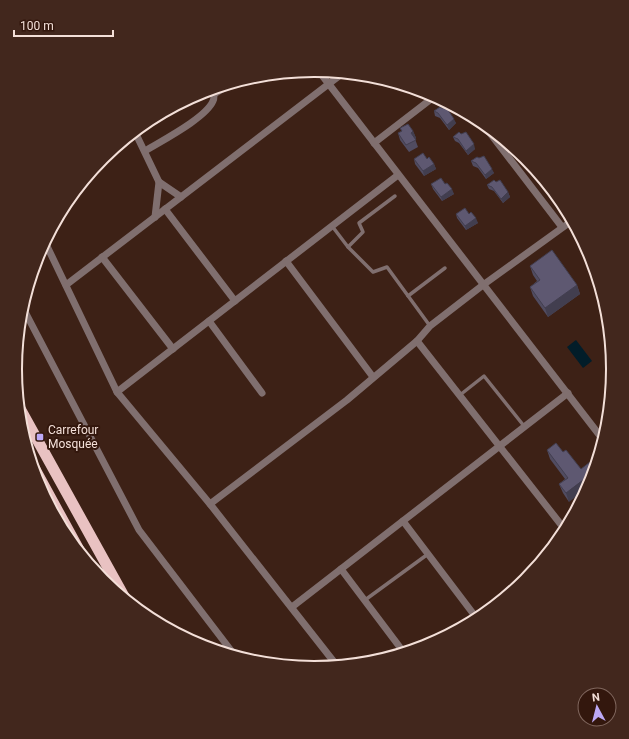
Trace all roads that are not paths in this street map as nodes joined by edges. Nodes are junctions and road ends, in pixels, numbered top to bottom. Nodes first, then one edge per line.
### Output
1 (324, 77) edge
2 (336, 78) edge
3 (329, 84) junction
4 (214, 95) edge
5 (429, 100) edge
6 (137, 136) edge
7 (493, 137) edge
8 (374, 143) junction
9 (145, 151) junction
10 (398, 175) junction
11 (159, 182) junction
12 (181, 196) junction
13 (395, 196) dead end
14 (165, 209) junction
15 (155, 217) junction
16 (568, 223) edge
17 (332, 226) junction
18 (562, 227) junction
19 (348, 247) junction
20 (48, 248) edge
21 (102, 257) junction
22 (286, 261) junction
23 (445, 268) dead end
24 (66, 284) junction
25 (482, 285) junction
26 (408, 296) junction
27 (235, 301) junction
28 (27, 316) edge
29 (209, 321) junction
30 (430, 326) junction
31 (416, 341) junction
32 (173, 349) junction
33 (373, 377) junction
34 (117, 392) junction
35 (262, 393) dead end
36 (568, 394) junction
37 (460, 395) junction
38 (524, 427) junction
39 (599, 435) edge
40 (30, 438) edge
41 (500, 446) junction
42 (210, 504) junction
43 (403, 521) junction
44 (562, 526) edge
45 (428, 554) junction
46 (341, 569) junction
47 (117, 584) edge
48 (365, 600) junction
49 (292, 607) junction
50 (474, 615) edge
51 (230, 649) edge
52 (401, 649) edge
53 (333, 661) edge

1 - 3 street
2 - 3 street
3 - 8 street
3 - 12 street
4 - 9 street
5 - 8 street
6 - 9 street
7 - 18 street
8 - 10 street
9 - 11 street
10 - 17 street
10 - 25 street
11 - 12 street
11 - 15 street
12 - 14 street
13 - 19 lane
14 - 15 street
14 - 27 street
15 - 21 street
16 - 18 street
17 - 19 lane
17 - 22 street
18 - 25 street
19 - 26 lane
20 - 24 street
21 - 24 street
21 - 32 street
22 - 27 street
22 - 33 street
23 - 26 lane
24 - 34 street
25 - 30 street
25 - 36 street
26 - 30 lane
27 - 29 street
28 - 51 street
29 - 32 street
29 - 35 street
30 - 31 street
31 - 33 street
31 - 37 street
32 - 34 street
33 - 42 street
34 - 42 street
36 - 38 street
36 - 39 street
37 - 38 lane
37 - 41 street
38 - 41 street
40 - 47 highway
41 - 43 street
41 - 44 street
42 - 49 street
43 - 45 street
43 - 46 street
45 - 48 lane
45 - 50 street
46 - 48 street
46 - 49 street
48 - 52 street
49 - 53 street

